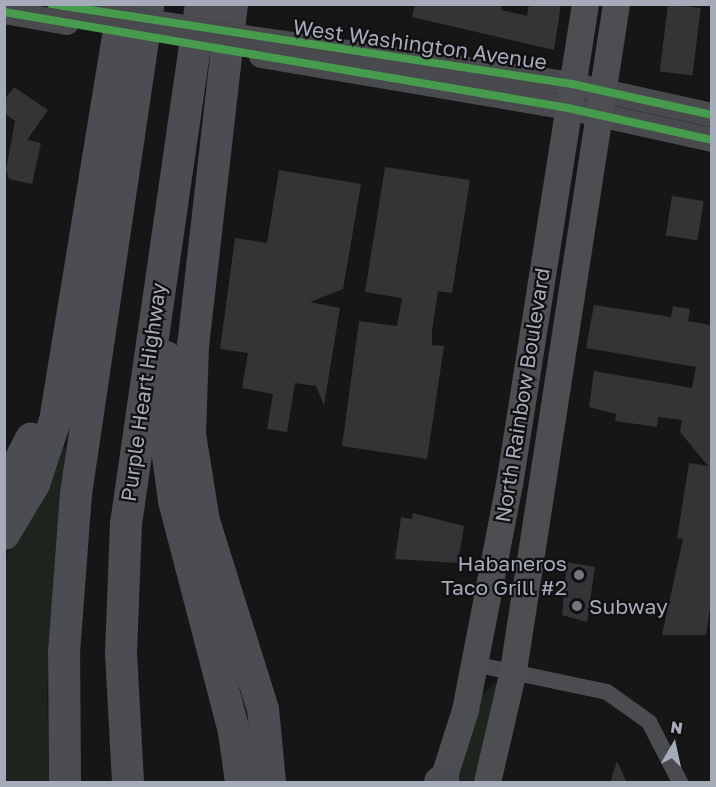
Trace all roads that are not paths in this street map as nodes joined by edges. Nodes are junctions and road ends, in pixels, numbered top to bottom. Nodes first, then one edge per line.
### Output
1 (123, 4) edge
2 (148, 4) edge
3 (201, 4) edge
4 (232, 4) edge
5 (585, 4) edge
6 (616, 4) edge
7 (4, 12) edge
8 (62, 12) edge
9 (570, 96) junction
10 (600, 105) junction
11 (711, 115) edge
12 (711, 140) edge
13 (77, 277) junction
14 (157, 293) junction
15 (533, 333) junction
16 (519, 427) junction
17 (552, 432) junction
18 (4, 491) edge
19 (537, 521) junction
20 (4, 534) edge
21 (243, 647) junction
22 (474, 664) junction
23 (513, 670) junction
24 (442, 782) edge
25 (65, 783) edge
26 (128, 783) edge
27 (241, 783) edge
28 (270, 783) edge
29 (286, 783) edge
30 (487, 783) edge
31 (680, 783) edge

1 - 13 highway
2 - 25 highway
3 - 14 highway, Purple Heart Highway
4 - 21 highway
5 - 9 main road, North Rainbow Boulevard
6 - 10 main road, North Rainbow Boulevard
7 - 8 main road, West Washington Avenue
8 - 9 main road, West Washington Avenue
9 - 10 main road, West Washington Avenue
9 - 15 main road, North Rainbow Boulevard
10 - 11 main road, West Washington Avenue
10 - 12 main road, West Washington Avenue
10 - 17 main road, North Rainbow Boulevard
13 - 18 highway
13 - 20 highway
14 - 26 highway, Purple Heart Highway
14 - 27 highway
15 - 16 main road, North Rainbow Boulevard
15 - 17 main road
16 - 19 main road
16 - 22 main road, North Rainbow Boulevard
17 - 19 main road, North Rainbow Boulevard
19 - 23 main road, North Rainbow Boulevard
21 - 28 highway
21 - 29 highway
22 - 23 street
22 - 24 main road, North Rainbow Boulevard
23 - 30 main road, North Rainbow Boulevard
23 - 31 street

